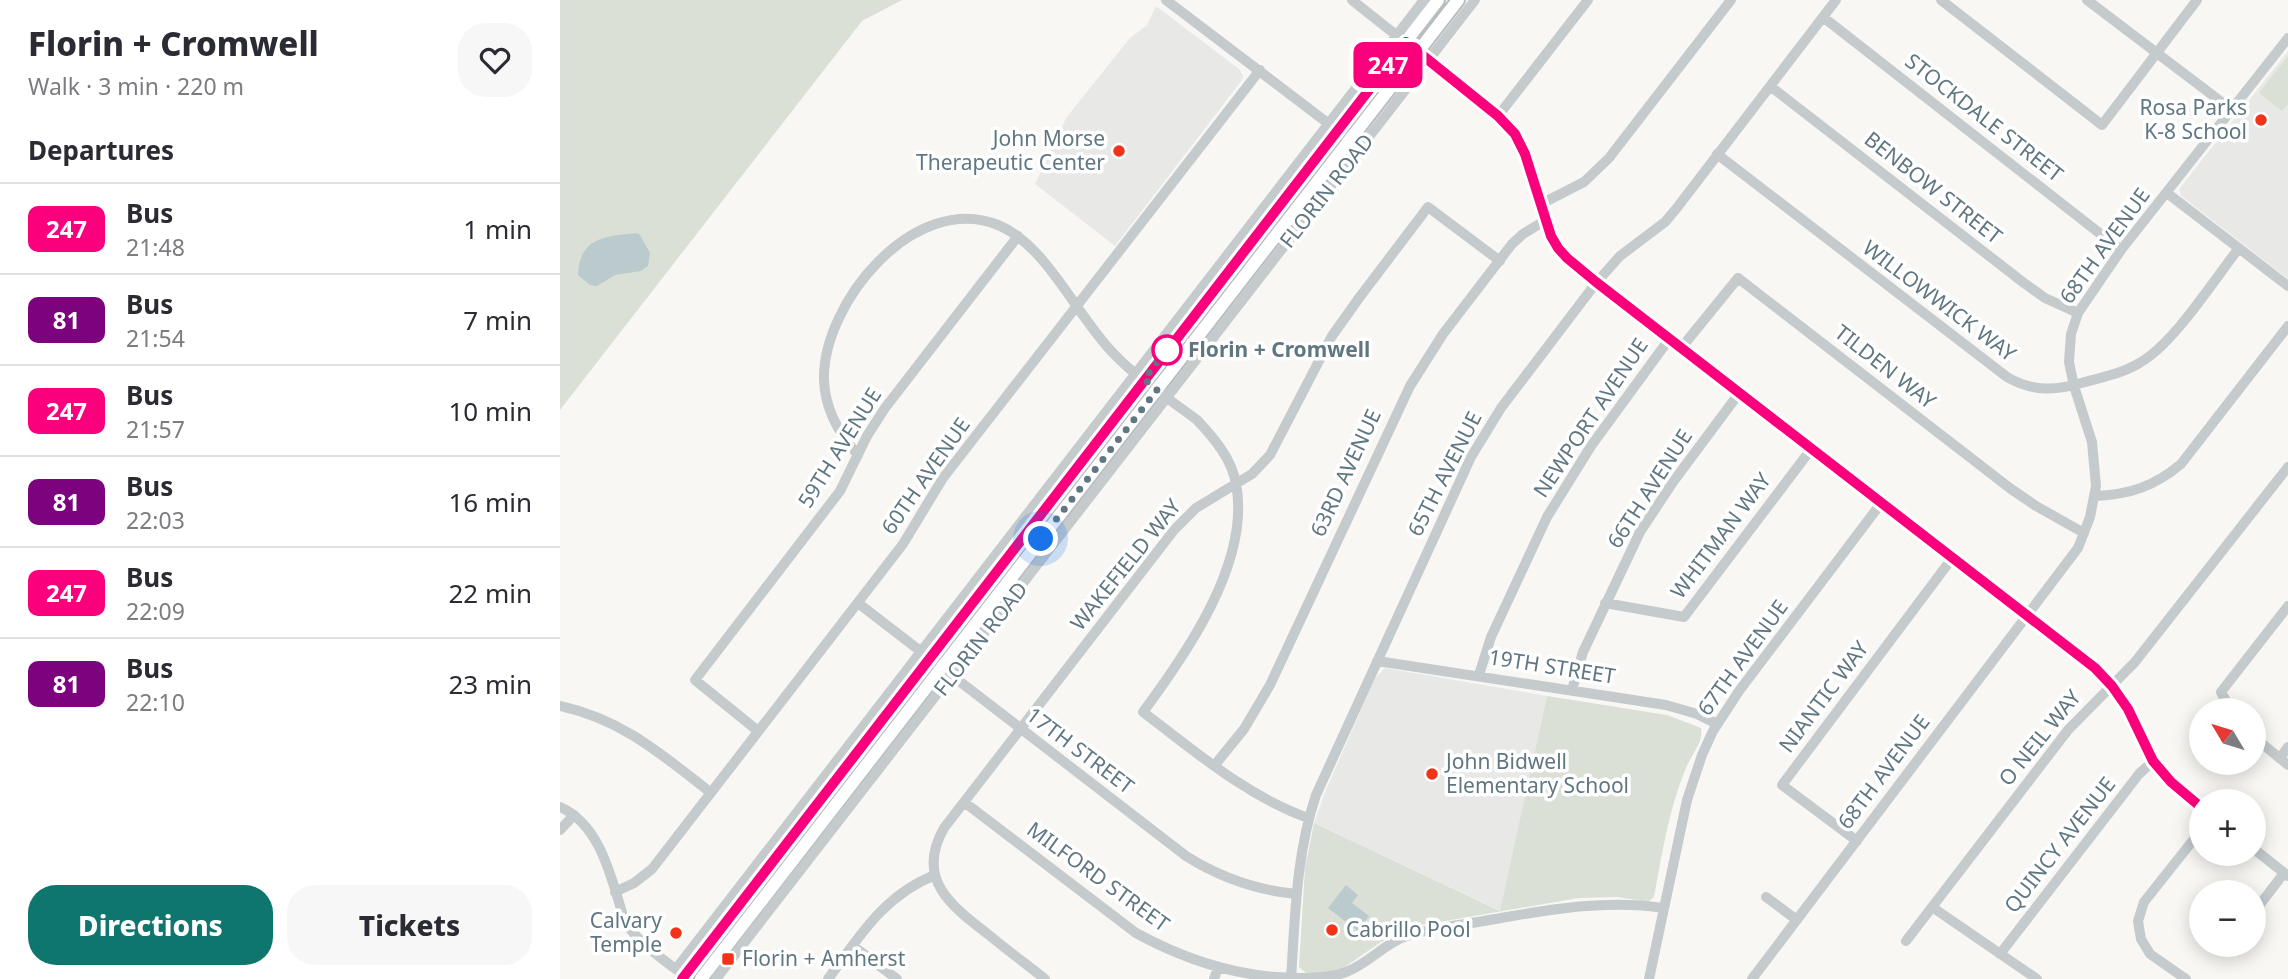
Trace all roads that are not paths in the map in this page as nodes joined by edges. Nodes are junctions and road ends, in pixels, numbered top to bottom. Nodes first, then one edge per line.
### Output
1 (1166, 0) edge
2 (1352, 0) edge
3 (1424, 0) edge
4 (1438, 0) edge
5 (1458, 0) edge
6 (1475, 0) edge
7 (1588, 0) edge
8 (1731, 0) edge
9 (1836, 0) edge
10 (1941, 0) edge
11 (2087, 0) edge
12 (2197, 0) edge
13 (1824, 17) junction
14 (1401, 38) junction
15 (2288, 38) edge
16 (1418, 51) junction
17 (2155, 54) junction
18 (1429, 60) junction
19 (1260, 70) junction
20 (1770, 86) junction
21 (2232, 110) junction
22 (1498, 116) junction
23 (1333, 127) junction
24 (1350, 140) junction
25 (1717, 154) junction
26 (2168, 193) junction
27 (1541, 204) junction
28 (1546, 220) junction
29 (1018, 236) junction
30 (2239, 248) junction
31 (2122, 250) junction
32 (1500, 261) junction
33 (1596, 282) junction
34 (2288, 286) edge
35 (1077, 306) junction
36 (2078, 313) junction
37 (2288, 326) edge
38 (1670, 338) junction
39 (1682, 347) junction
40 (1140, 376) junction
41 (2074, 386) junction
42 (1740, 392) junction
43 (1162, 394) junction
44 (1812, 448) junction
45 (858, 456) junction
46 (2288, 467) edge
47 (1237, 484) junction
48 (2095, 496) junction
49 (1882, 502) junction
50 (2084, 533) junction
51 (1953, 557) junction
52 (858, 603) junction
53 (1605, 603) junction
54 (2288, 606) edge
55 (2026, 614) junction
56 (925, 654) junction
57 (1377, 661) junction
58 (947, 672) junction
59 (1479, 676) junction
60 (2112, 686) junction
61 (1572, 690) junction
62 (2224, 698) edge
63 (560, 706) edge
64 (1717, 724) junction
65 (1020, 729) junction
66 (758, 731) junction
67 (2266, 747) edge
68 (2288, 747) edge
69 (2153, 761) junction
70 (2284, 762) edge
71 (1214, 766) junction
72 (710, 792) junction
73 (2189, 797) edge
74 (964, 802) junction
75 (560, 807) edge
76 (574, 815) junction
77 (1308, 818) junction
78 (560, 830) edge
79 (1857, 841) junction
80 (2189, 845) edge
81 (2266, 858) edge
82 (2286, 874) edge
83 (935, 875) junction
84 (615, 892) junction
85 (1296, 894) junction
86 (1766, 897) dead end
87 (2266, 898) edge
88 (1931, 907) junction
89 (1664, 908) junction
90 (1797, 920) junction
91 (1906, 941) dead end
92 (853, 946) junction
93 (2000, 954) junction
94 (1216, 974) edge
95 (683, 976) edge
96 (701, 979) edge
97 (716, 979) edge
98 (828, 979) edge
99 (897, 979) edge
100 (1045, 979) edge
101 (1291, 979) edge
102 (1648, 979) edge
103 (1752, 979) edge
104 (2037, 979) edge
105 (2186, 979) edge

1 - 19 street
2 - 14 street
3 - 14 street, FLORIN ROAD
4 - 14 main road, FLORIN ROAD
5 - 16 main road, FLORIN ROAD
6 - 18 street, FLORIN ROAD
7 - 22 street
8 - 27 street
9 - 13 street, 65TH AVENUE
10 - 17 street
11 - 17 street
12 - 17 street
13 - 20 street, 65TH AVENUE
13 - 31 street, STOCKDALE STREET
14 - 16 street
14 - 23 main road, FLORIN ROAD
15 - 21 street, 68TH AVENUE
16 - 18 street
16 - 24 main road, FLORIN ROAD
17 - 21 street
18 - 22 street
18 - 43 street, FLORIN ROAD
19 - 23 street
19 - 35 street, 60TH AVENUE
20 - 25 street, 65TH AVENUE
20 - 36 street, BENBOW STREET
21 - 26 street, 68TH AVENUE
22 - 27 street
23 - 24 street
23 - 40 main road, FLORIN ROAD
24 - 43 main road, FLORIN ROAD
25 - 33 street, 65TH AVENUE
25 - 41 street, WILLOWWICK WAY
26 - 30 street
26 - 31 street, 68TH AVENUE
27 - 28 street
28 - 32 street, 63RD AVENUE
28 - 33 street
29 - 35 street
29 - 45 street, 59TH AVENUE
29 - 45 street
30 - 34 street
30 - 41 street, WILLOWWICK WAY
31 - 36 street, 68TH AVENUE
32 - 47 street, WAKEFIELD WAY
32 - 71 street, 63RD AVENUE
33 - 38 street
33 - 57 street, 65TH AVENUE
35 - 40 street
35 - 52 street, 60TH AVENUE
36 - 41 street, 68TH AVENUE
37 - 48 street
38 - 39 street
38 - 59 street, NEWPORT AVENUE
39 - 42 street
39 - 50 street, TILDEN WAY
40 - 43 street
40 - 56 main road, FLORIN ROAD
41 - 48 street, 68TH AVENUE
42 - 44 street
42 - 53 street, 66TH AVENUE
43 - 47 street
43 - 58 main road, FLORIN ROAD
44 - 49 street
44 - 53 street, WHITMAN WAY
45 - 66 street, 59TH AVENUE
46 - 60 street, O NEIL WAY
47 - 65 street, WAKEFIELD WAY
47 - 71 street
48 - 50 street, 68TH AVENUE
49 - 51 street
49 - 64 street, 67TH AVENUE
50 - 55 street, 68TH AVENUE
51 - 55 street
51 - 79 street, NIANTIC WAY
52 - 56 street, 17TH STREET
52 - 66 street, 60TH AVENUE
53 - 61 street, 66TH AVENUE
54 - 62 street
55 - 60 street
55 - 79 street, 68TH AVENUE
56 - 58 street, 17TH STREET
56 - 95 main road, FLORIN ROAD
57 - 59 street, 19TH STREET
57 - 77 street, 65TH AVENUE
58 - 65 street, 17TH STREET
58 - 96 main road, FLORIN ROAD
58 - 97 street, FLORIN ROAD
59 - 61 street, 19TH STREET
60 - 69 street
60 - 88 street, O NEIL WAY
61 - 64 street, 19TH STREET
63 - 72 street
64 - 89 street, 67TH AVENUE
65 - 74 street, WAKEFIELD WAY
65 - 85 street, 17TH STREET
66 - 72 street, 60TH AVENUE
67 - 70 street
68 - 70 street
69 - 73 street
69 - 93 street, QUINCY AVENUE
71 - 77 street
72 - 84 street, 60TH AVENUE
74 - 83 street, WAKEFIELD WAY
74 - 94 street, MILFORD STREET
75 - 76 street
76 - 78 street
76 - 84 street
77 - 85 street, 65TH AVENUE
79 - 90 street, 68TH AVENUE
80 - 105 street
81 - 82 street
82 - 87 street
83 - 92 street
83 - 100 street
84 - 95 street
85 - 101 street, 65TH AVENUE
86 - 90 street
88 - 91 street, O NEIL WAY
88 - 93 street
89 - 101 street, MILFORD STREET
89 - 102 street, 67TH AVENUE
90 - 103 street, 68TH AVENUE
92 - 98 street
92 - 99 street
93 - 104 street
94 - 101 street, MILFORD STREET

